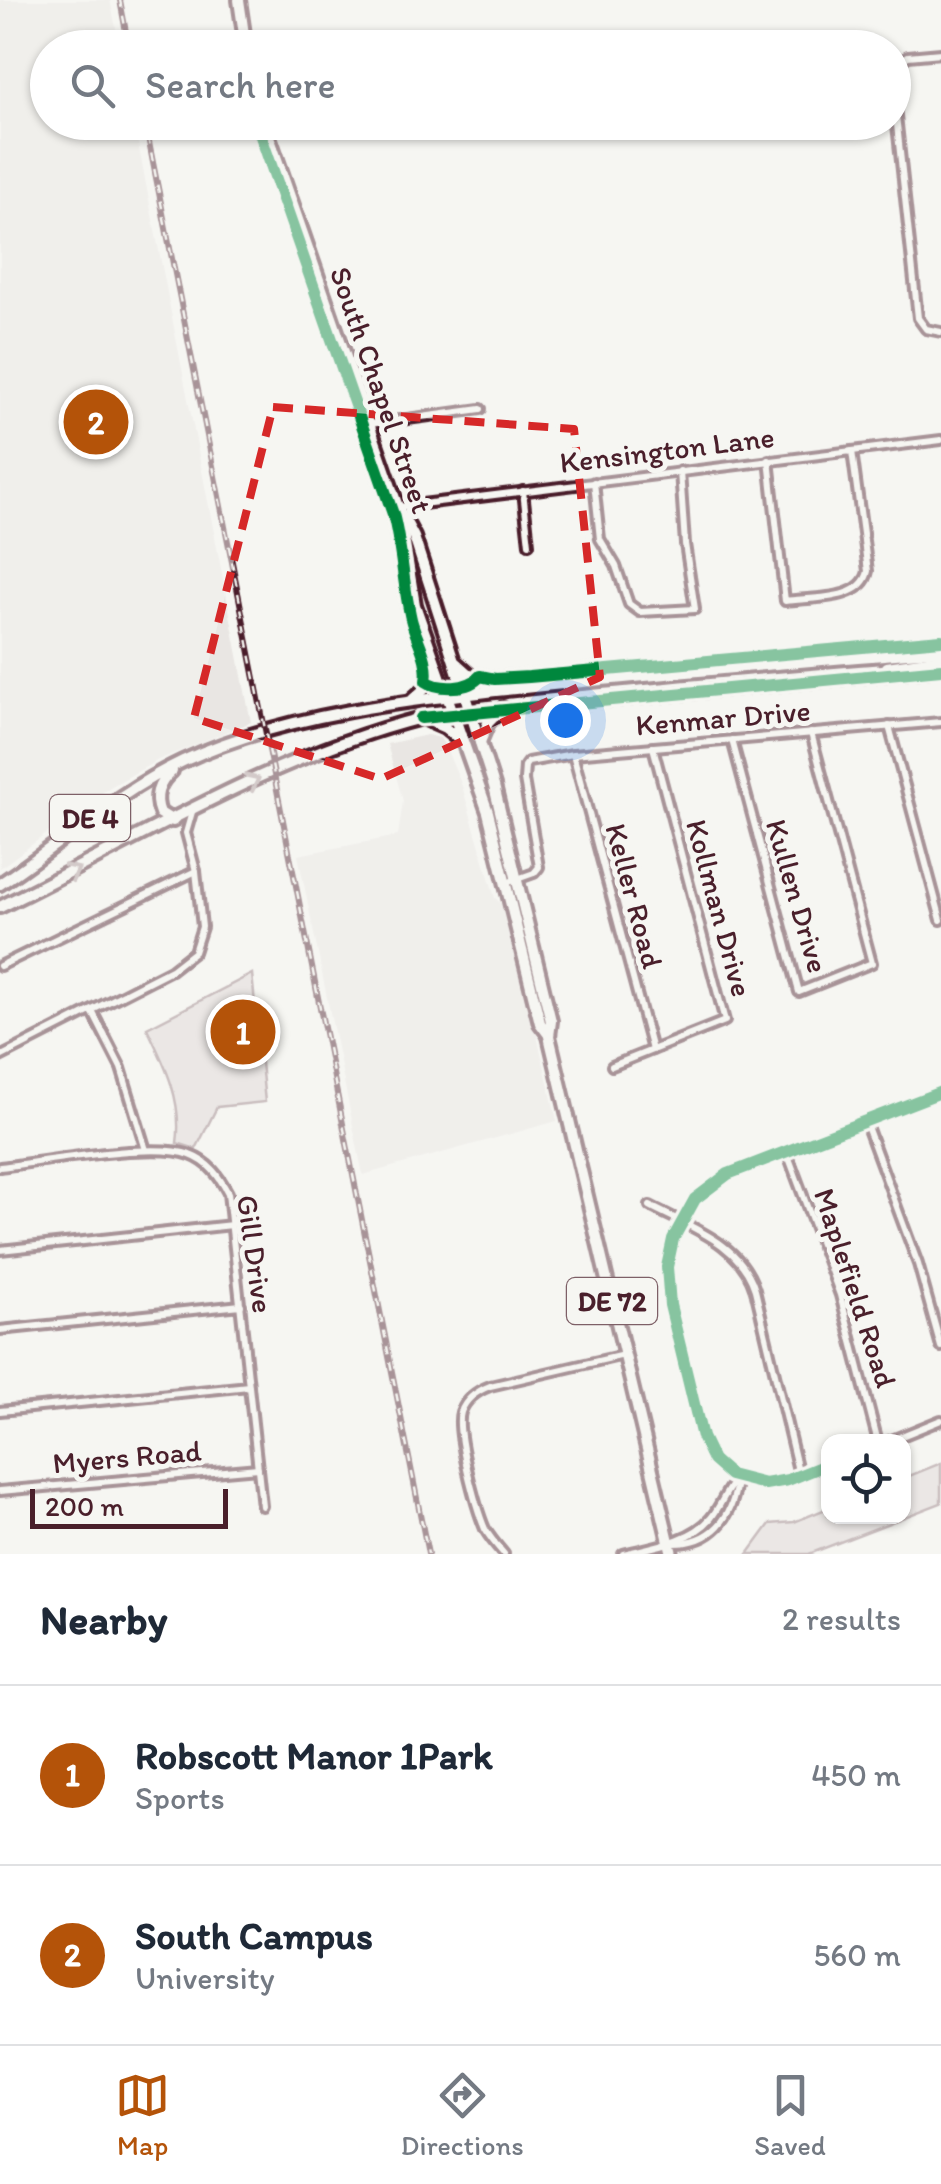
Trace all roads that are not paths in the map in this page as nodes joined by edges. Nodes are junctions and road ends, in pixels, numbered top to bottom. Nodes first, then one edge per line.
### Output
1 (239, 0) edge
2 (243, 30) edge
3 (941, 53) edge
4 (911, 56) edge
5 (270, 140) edge
6 (899, 140) edge
7 (941, 332) edge
8 (482, 409) dead end
9 (368, 424) junction
10 (941, 440) edge
11 (852, 451) junction
12 (769, 460) junction
13 (680, 471) junction
14 (594, 482) junction
15 (523, 491) junction
16 (398, 507) junction
17 (528, 544) dead end
18 (941, 650) edge
19 (452, 659) junction
20 (941, 659) edge
21 (436, 664) junction
22 (941, 668) edge
23 (858, 676) junction
24 (506, 690) junction
25 (464, 694) junction
26 (447, 696) junction
27 (410, 702) junction
28 (503, 708) junction
29 (470, 711) junction
30 (454, 713) junction
31 (421, 718) junction
32 (941, 722) edge
33 (889, 726) junction
34 (811, 733) junction
35 (732, 740) junction
36 (480, 742) junction
37 (464, 744) junction
38 (653, 747) junction
39 (572, 754) junction
40 (184, 760) junction
41 (192, 812) junction
42 (173, 821) junction
43 (186, 833) junction
44 (196, 871) junction
45 (512, 881) junction
46 (0, 884) edge
47 (0, 907) edge
48 (941, 920) edge
49 (0, 966) edge
50 (92, 1010) junction
51 (652, 1050) junction
52 (0, 1057) edge
53 (612, 1066) dead end
54 (941, 1092) edge
55 (865, 1121) junction
56 (146, 1150) junction
57 (786, 1150) junction
58 (0, 1167) edge
59 (650, 1206) dead end
60 (680, 1222) junction
61 (232, 1226) junction
62 (0, 1250) edge
63 (241, 1305) junction
64 (0, 1330) edge
65 (941, 1347) edge
66 (624, 1355) junction
67 (249, 1386) junction
68 (0, 1411) edge
69 (941, 1420) edge
70 (876, 1434) edge
71 (907, 1434) edge
72 (821, 1467) edge
73 (258, 1468) junction
74 (799, 1475) junction
75 (737, 1478) junction
76 (0, 1492) edge
77 (262, 1506) dead end
78 (671, 1548) edge
79 (636, 1551) junction
80 (504, 1554) edge
81 (623, 1554) edge
82 (648, 1554) edge

1 - 2 main road
3 - 4 street
5 - 9 main road, South Chapel Street / DE 72
6 - 7 street
8 - 9 street
9 - 16 main road, South Chapel Street / DE 72
10 - 11 street, Kensington Lane
11 - 12 street, Kensington Lane
11 - 12 street
12 - 13 street, Kensington Lane
13 - 14 street, Kensington Lane
13 - 14 street
14 - 15 street, Kensington Lane
15 - 16 street, Kensington Lane
15 - 17 street
16 - 19 main road, South Chapel Street / DE 72
16 - 21 main road, South Chapel Street / DE 72
18 - 24 main road, DE 4
19 - 24 main road
19 - 25 main road, South Chapel Street / DE 72
20 - 23 main road
21 - 26 main road, South Chapel Street / DE 72
21 - 27 main road
22 - 23 main road, DE 4
23 - 28 main road, DE 4
24 - 25 main road, DE 4
25 - 26 main road, DE 4
25 - 29 main road, South Chapel Street / DE 72
26 - 27 main road, DE 4
26 - 30 main road, South Chapel Street / DE 72
27 - 40 main road, DE 4
28 - 29 main road, DE 4
28 - 36 main road
29 - 30 main road, DE 4
29 - 36 main road, South Chapel Street / DE 72
30 - 31 main road, DE 4
30 - 37 main road, South Chapel Street / DE 72
31 - 37 main road
41 -> 31 main road, DE 4
32 - 33 street, Kenmar Drive
33 - 34 street, Kenmar Drive
33 - 48 street
34 - 35 street, Kenmar Drive
34 - 35 street, Kullen Drive
35 - 38 street, Kenmar Drive
36 - 45 main road, South Chapel Street / DE 72
37 - 45 main road, South Chapel Street / DE 72
38 - 39 street, Kenmar Drive
38 - 51 street, Kollman Drive
39 - 45 street, Kenmar Drive
39 - 51 street, Keller Road
40 - 42 main road
40 - 46 main road, DE 4
41 - 42 main road, DE 4
41 - 43 street
42 - 43 street
47 -> 42 main road, DE 4
43 - 44 street
44 - 49 street
44 - 50 street
45 - 66 main road, South Chapel Street / DE 72
50 - 52 street
50 - 56 street
51 - 53 street, Kollman Drive
54 - 55 street
55 - 57 street
55 - 65 street
56 - 58 street, Gill Drive
56 - 61 street, Gill Drive
57 - 60 street
57 - 70 street, Maplefield Road
59 - 60 street
60 - 74 street
60 - 75 street
61 - 62 street
61 - 63 street, Gill Drive
63 - 64 street
63 - 67 street, Gill Drive
66 - 78 main road, South Chapel Street / DE 72
66 - 80 street
67 - 68 street
67 - 73 street, Gill Drive
69 - 71 street
72 - 74 street
73 - 76 street, Myers Road
73 - 77 street, Gill Drive
74 - 75 street
75 - 78 street
78 - 79 street
79 - 81 street
79 - 82 street

